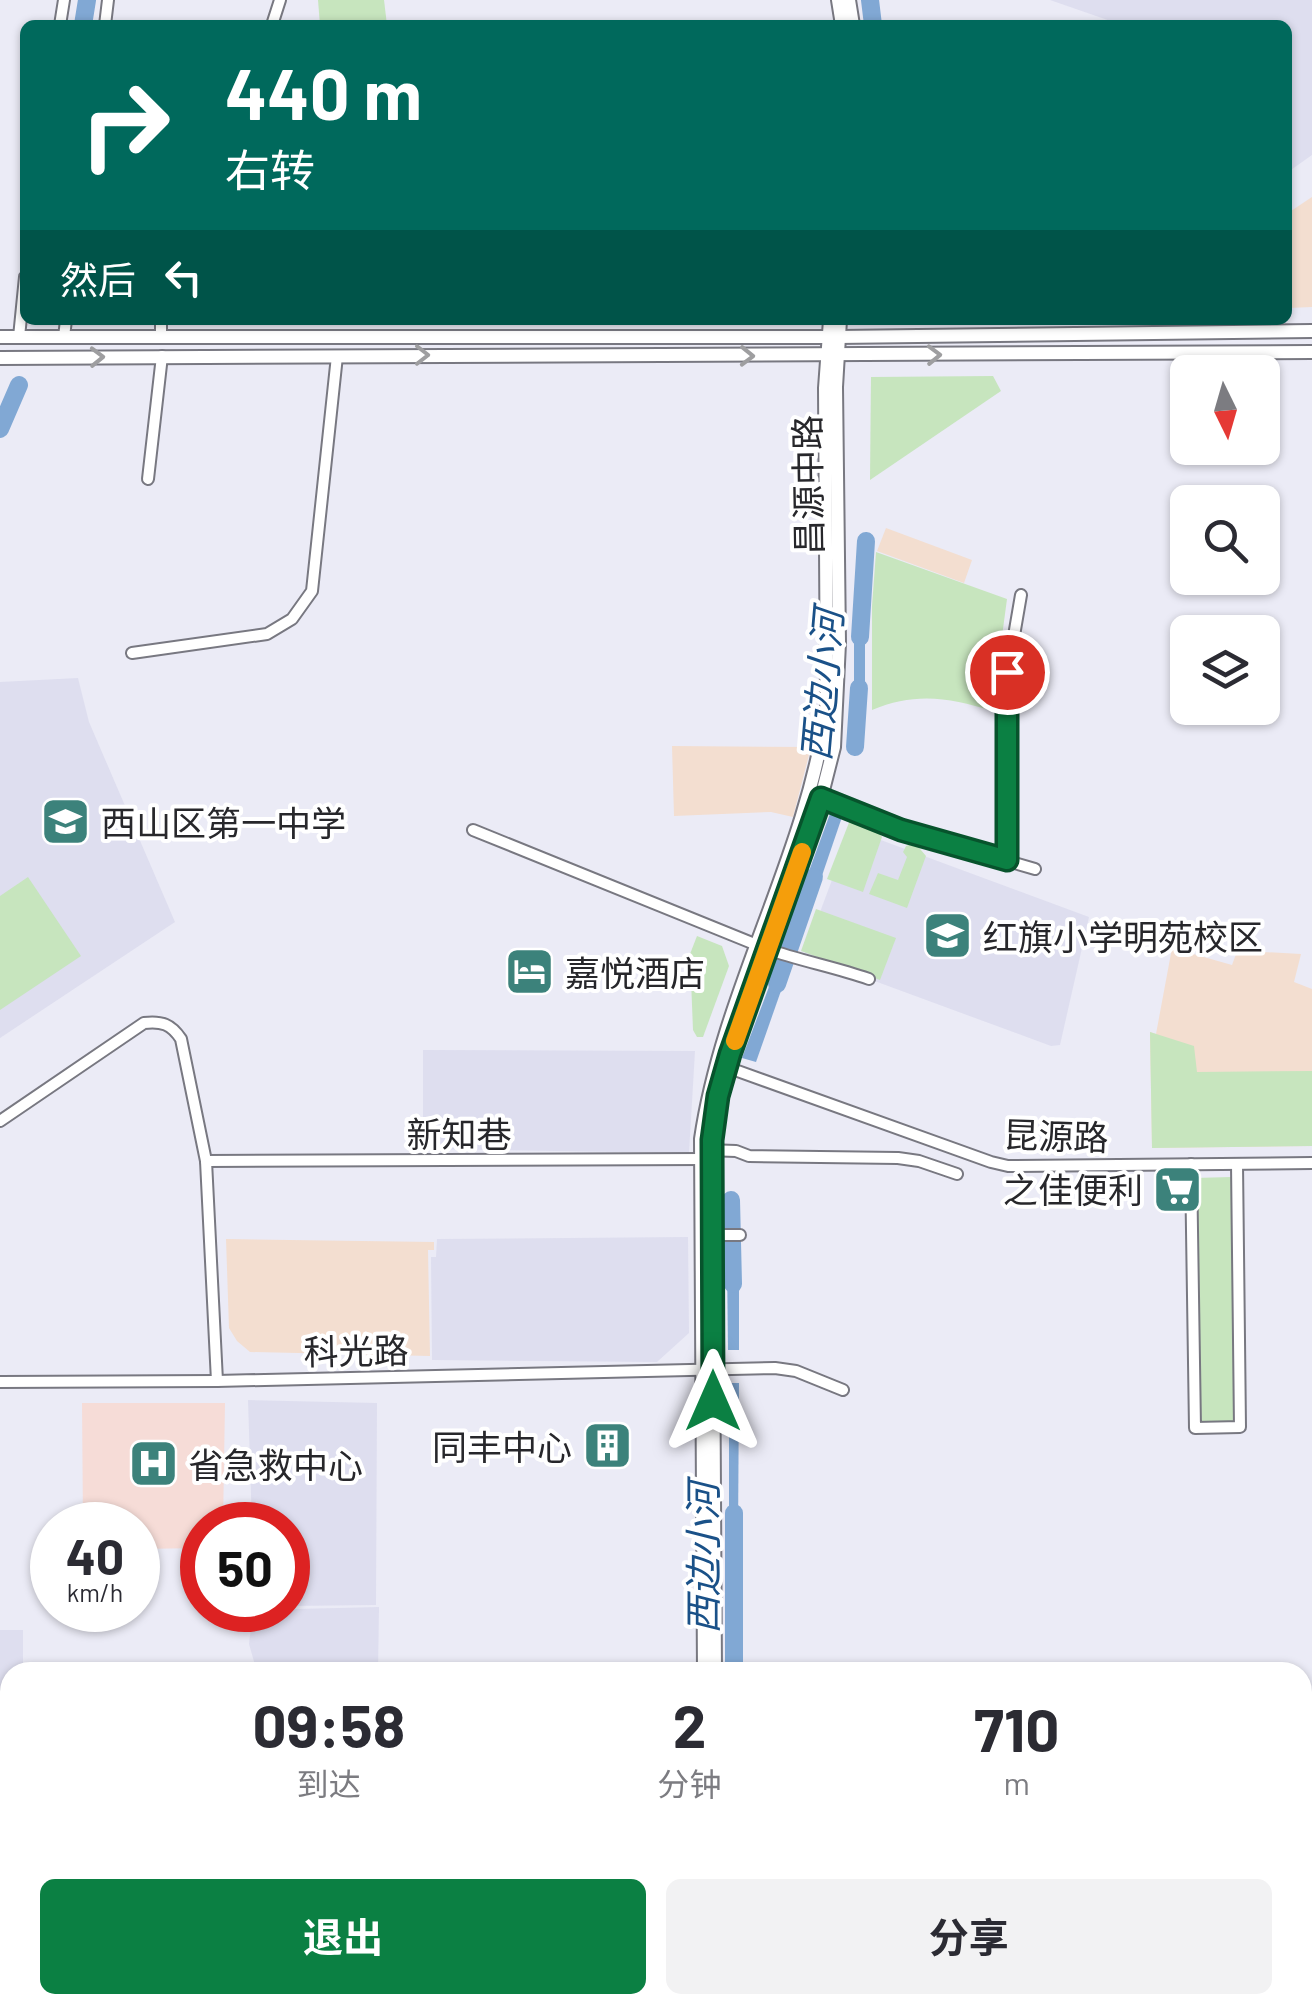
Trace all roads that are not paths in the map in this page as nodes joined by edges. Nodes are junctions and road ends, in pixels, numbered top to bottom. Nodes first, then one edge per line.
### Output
1 (20, 325) edge
2 (65, 325) edge
3 (831, 325) edge
4 (838, 325) edge
5 (161, 327) edge
6 (1312, 331) edge
7 (0, 337) edge
8 (19, 337) junction
9 (64, 337) junction
10 (832, 337) junction
11 (1312, 352) edge
12 (162, 356) junction
13 (338, 356) junction
14 (831, 357) junction
15 (0, 358) edge
16 (148, 479) dead end
17 (1021, 595) dead end
18 (132, 653) dead end
19 (819, 798) junction
20 (472, 830) dead end
21 (1007, 860) junction
22 (1035, 868) dead end
23 (766, 949) junction
24 (870, 979) dead end
25 (725, 1067) junction
26 (0, 1121) edge
27 (707, 1154) junction
28 (206, 1161) junction
29 (1312, 1163) edge
30 (1191, 1164) junction
31 (1237, 1164) junction
32 (956, 1174) dead end
33 (715, 1235) junction
34 (740, 1235) dead end
35 (707, 1370) junction
36 (216, 1381) junction
37 (0, 1382) edge
38 (843, 1390) dead end
39 (704, 1662) edge
40 (715, 1662) edge

1 - 8 street
2 - 9 street
3 - 10 main road
4 - 10 main road
5 - 9 main road
5 - 10 main road
6 - 10 main road
7 - 8 main road
8 - 9 main road
10 - 14 main road, 昌源中路
14 -> 11 main road
12 - 13 main road
15 -> 12 main road
12 - 16 street
13 -> 14 main road
13 - 18 street
14 - 19 main road, 昌源中路
17 - 21 street
19 - 21 street
19 - 23 main road, 昌源中路
20 - 23 street
21 - 22 street
23 - 24 street
23 - 25 main road, 昌源中路
25 - 27 main road, 昌源中路
25 - 30 street, 昆源路
26 - 28 street
27 - 28 street, 新知巷
27 - 32 street, 新知巷
27 - 33 main road, 昌源中路
27 - 35 main road, 昌源中路
28 - 36 street
29 - 31 street, 昆源路
30 - 31 street, 昆源路
30 - 31 street
33 - 34 street
33 - 35 main road, 昌源中路
35 - 36 street, 科光路
35 - 38 street, 科光路
35 - 39 main road, 昌源中路
35 - 40 main road, 昌源中路
36 - 37 street, 科光路

